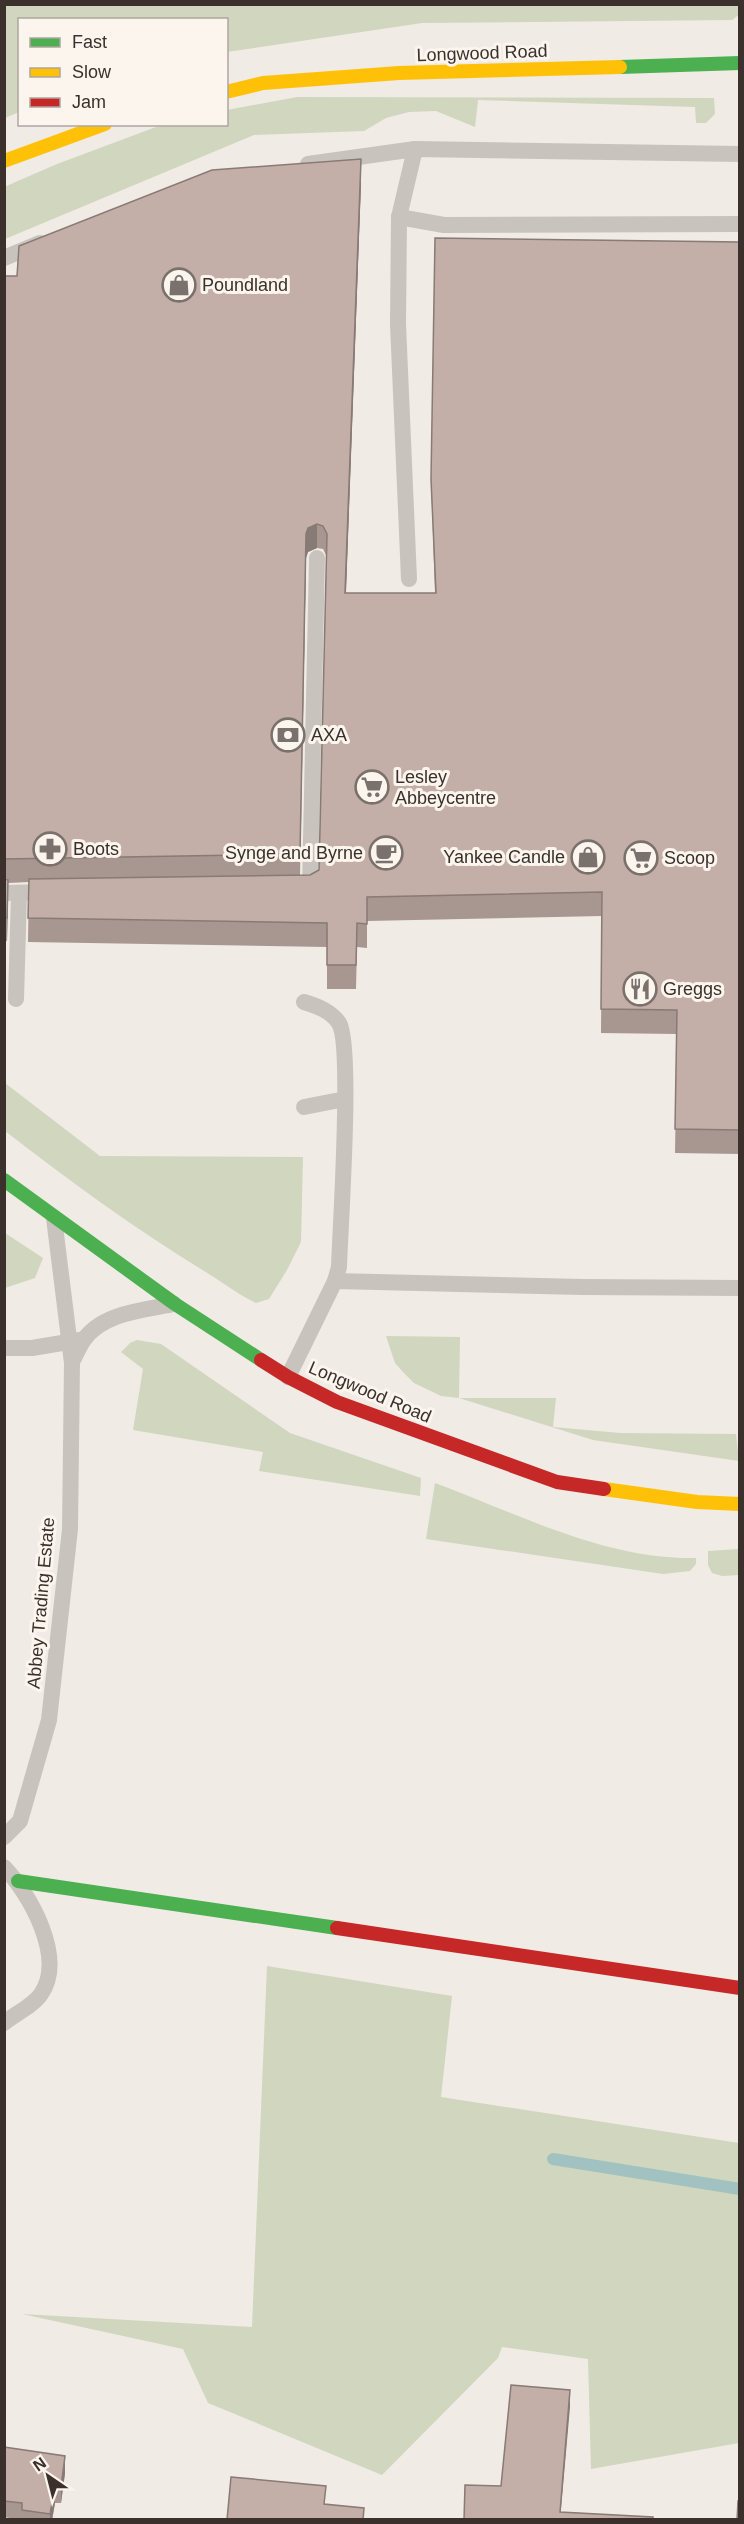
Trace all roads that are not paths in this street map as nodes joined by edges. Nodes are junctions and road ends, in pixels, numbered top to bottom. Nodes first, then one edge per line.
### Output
1 (740, 63) edge
2 (228, 92) edge
3 (100, 126) edge
4 (415, 149) junction
5 (740, 154) edge
6 (4, 161) edge
7 (296, 166) edge
8 (399, 218) junction
9 (740, 224) edge
10 (59, 235) edge
11 (4, 258) edge
12 (317, 558) dead end
13 (409, 579) dead end
14 (290, 888) edge
15 (12, 892) edge
16 (63, 892) edge
17 (16, 999) dead end
18 (304, 1002) dead end
19 (345, 1099) junction
20 (304, 1107) dead end
21 (4, 1180) edge
22 (54, 1218) junction
23 (335, 1281) junction
24 (740, 1288) edge
25 (175, 1304) junction
26 (77, 1341) junction
27 (4, 1348) edge
28 (288, 1377) junction
29 (740, 1504) edge
30 (4, 1837) edge
31 (4, 1867) edge
32 (18, 1881) junction
33 (740, 1988) edge
34 (4, 2023) edge

1 - 2 street, Longwood Road
3 - 6 street
4 - 5 lane
4 - 7 lane
4 - 8 lane
8 - 9 lane
8 - 13 lane
10 - 11 lane
12 - 14 lane
15 - 16 lane
15 - 17 lane
18 - 19 lane
19 - 20 lane
19 - 23 lane
21 - 22 street, Longwood Road
22 - 25 street, Longwood Road
22 - 26 lane
23 - 24 lane
23 - 28 lane
25 - 26 lane, Abbey Trading Estate
25 - 28 street, Longwood Road
26 - 27 lane
26 - 30 lane, Abbey Trading Estate
28 - 29 street, Longwood Road
31 - 32 lane
32 - 33 street
32 - 34 lane

